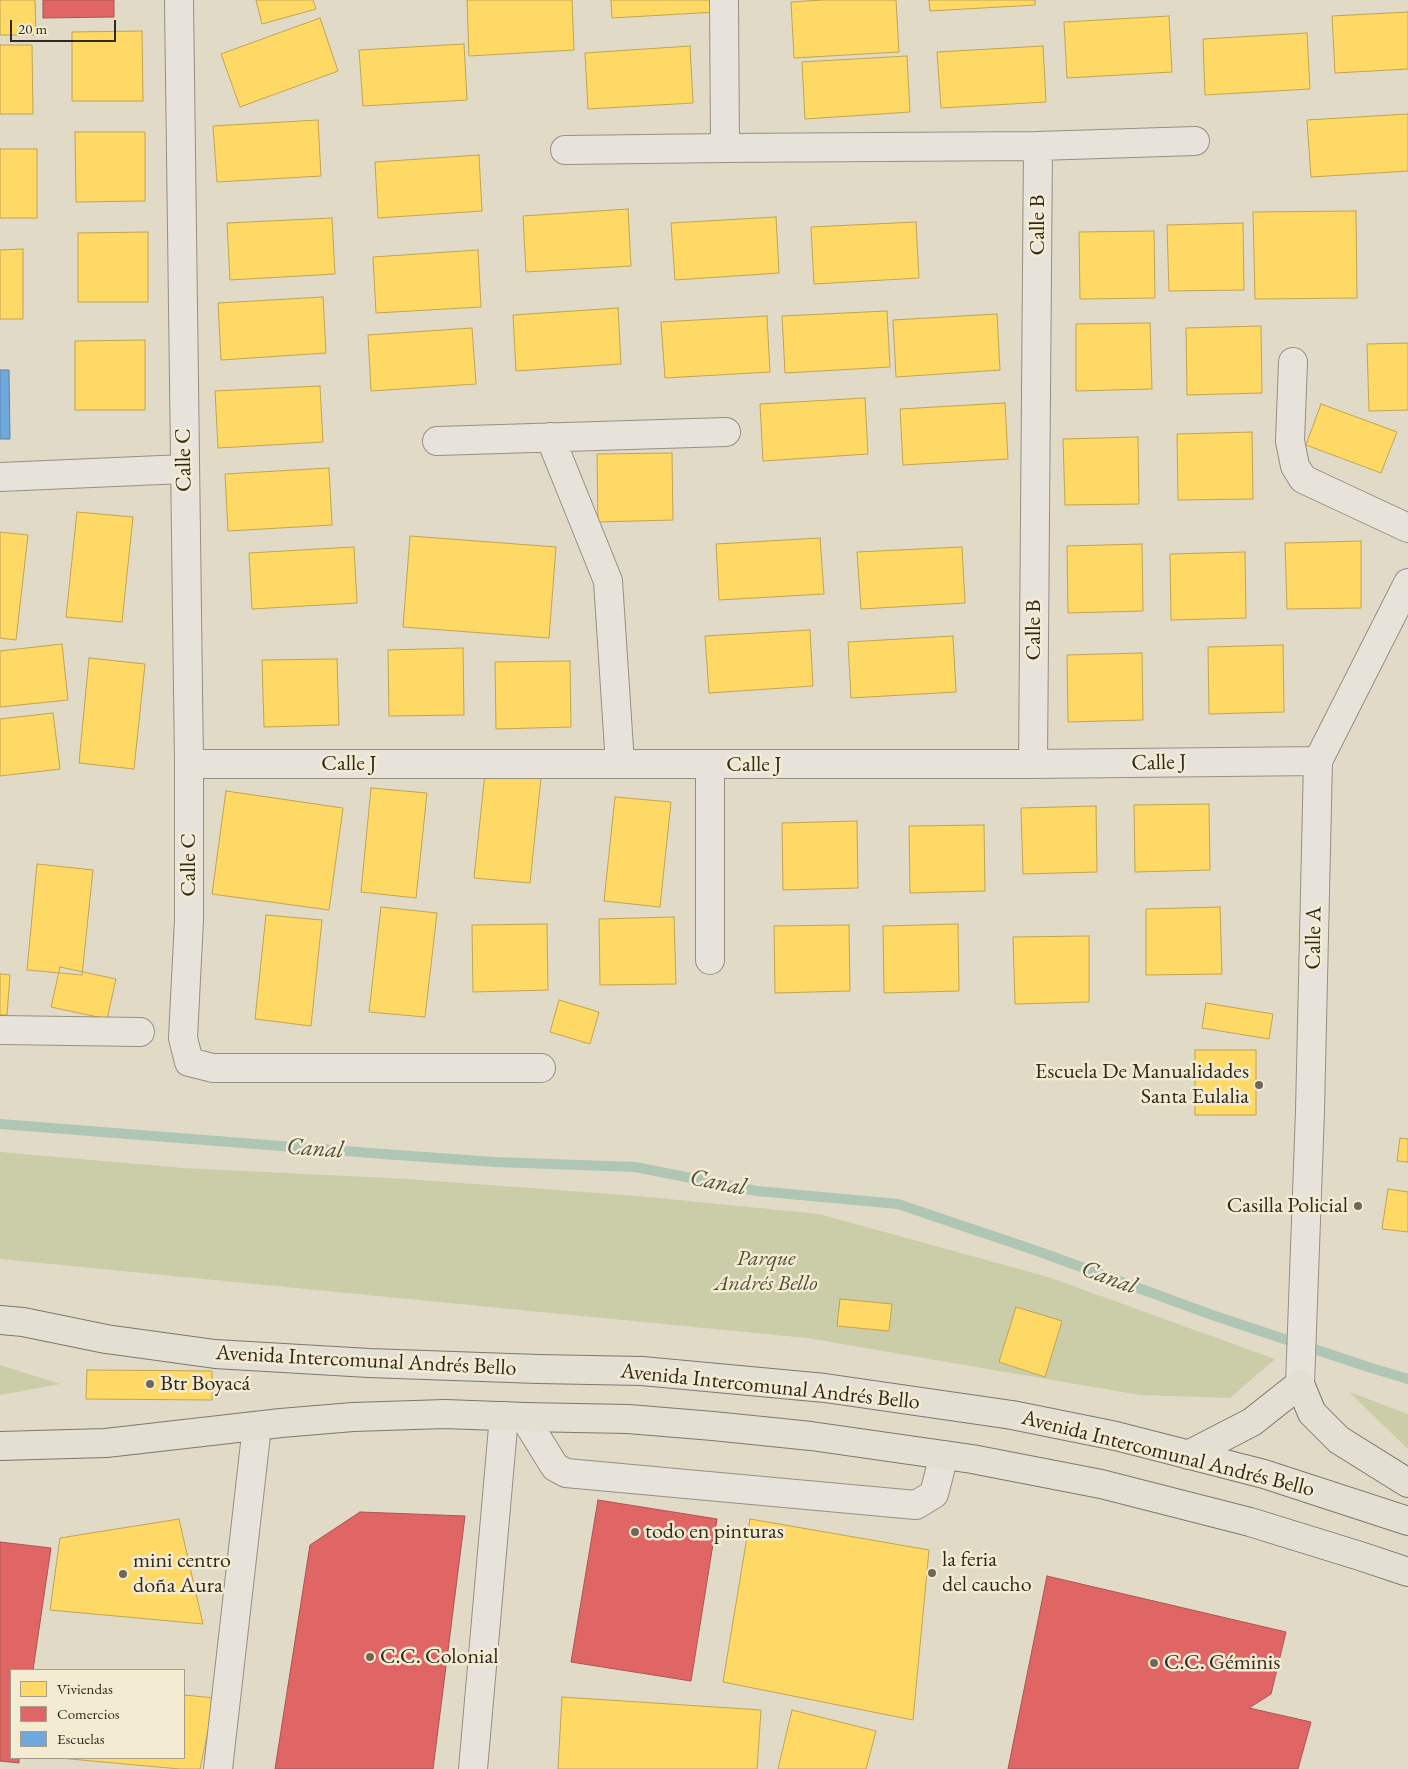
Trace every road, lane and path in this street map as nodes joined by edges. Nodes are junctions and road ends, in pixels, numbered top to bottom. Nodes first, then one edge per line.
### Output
1 (179, 0) edge
2 (724, 0) edge
3 (1195, 141) dead end
4 (1038, 146) junction
5 (725, 148) junction
6 (565, 150) dead end
7 (1293, 362) dead end
8 (726, 432) dead end
9 (550, 437) junction
10 (437, 441) dead end
11 (184, 469) junction
12 (0, 477) edge
13 (1408, 528) edge
14 (1408, 583) edge
15 (1318, 761) junction
16 (189, 764) junction
17 (620, 764) junction
18 (1033, 764) junction
19 (710, 765) junction
20 (710, 960) dead end
21 (0, 1030) edge
22 (140, 1032) dead end
23 (541, 1068) dead end
24 (0, 1320) edge
25 (1300, 1383) junction
26 (514, 1417) junction
27 (257, 1426) junction
28 (0, 1446) edge
29 (944, 1455) junction
30 (1188, 1455) junction
31 (1408, 1483) edge
32 (1408, 1521) edge
33 (1408, 1572) edge
34 (218, 1769) edge
35 (473, 1769) edge

1 - 11 street, Calle C
2 - 5 street
3 - 4 street
4 - 5 street
4 - 18 street, Calle B
5 - 6 street
7 - 13 street
8 - 9 street
9 - 10 street
9 - 17 street
11 - 12 street
11 - 16 street, Calle C
14 - 15 street, Calle A
15 - 18 street, Calle J
15 - 25 street, Calle A
16 - 17 street, Calle J
16 - 23 street, Calle C
17 - 19 street, Calle J
18 - 19 street, Calle J
19 - 20 street
21 - 22 street
24 - 30 main road, Avenida Intercomunal Andrés Bello
25 - 30 main road
25 - 31 main road
26 - 27 main road, Avenida Intercomunal Andrés Bello
26 - 29 main road, Avenida Intercomunal Andrés Bello
26 - 29 street
26 - 35 street
27 - 28 main road, Avenida Intercomunal Andrés Bello
27 - 34 street
29 - 33 main road, Avenida Intercomunal Andrés Bello
30 - 32 main road, Avenida Intercomunal Andrés Bello

